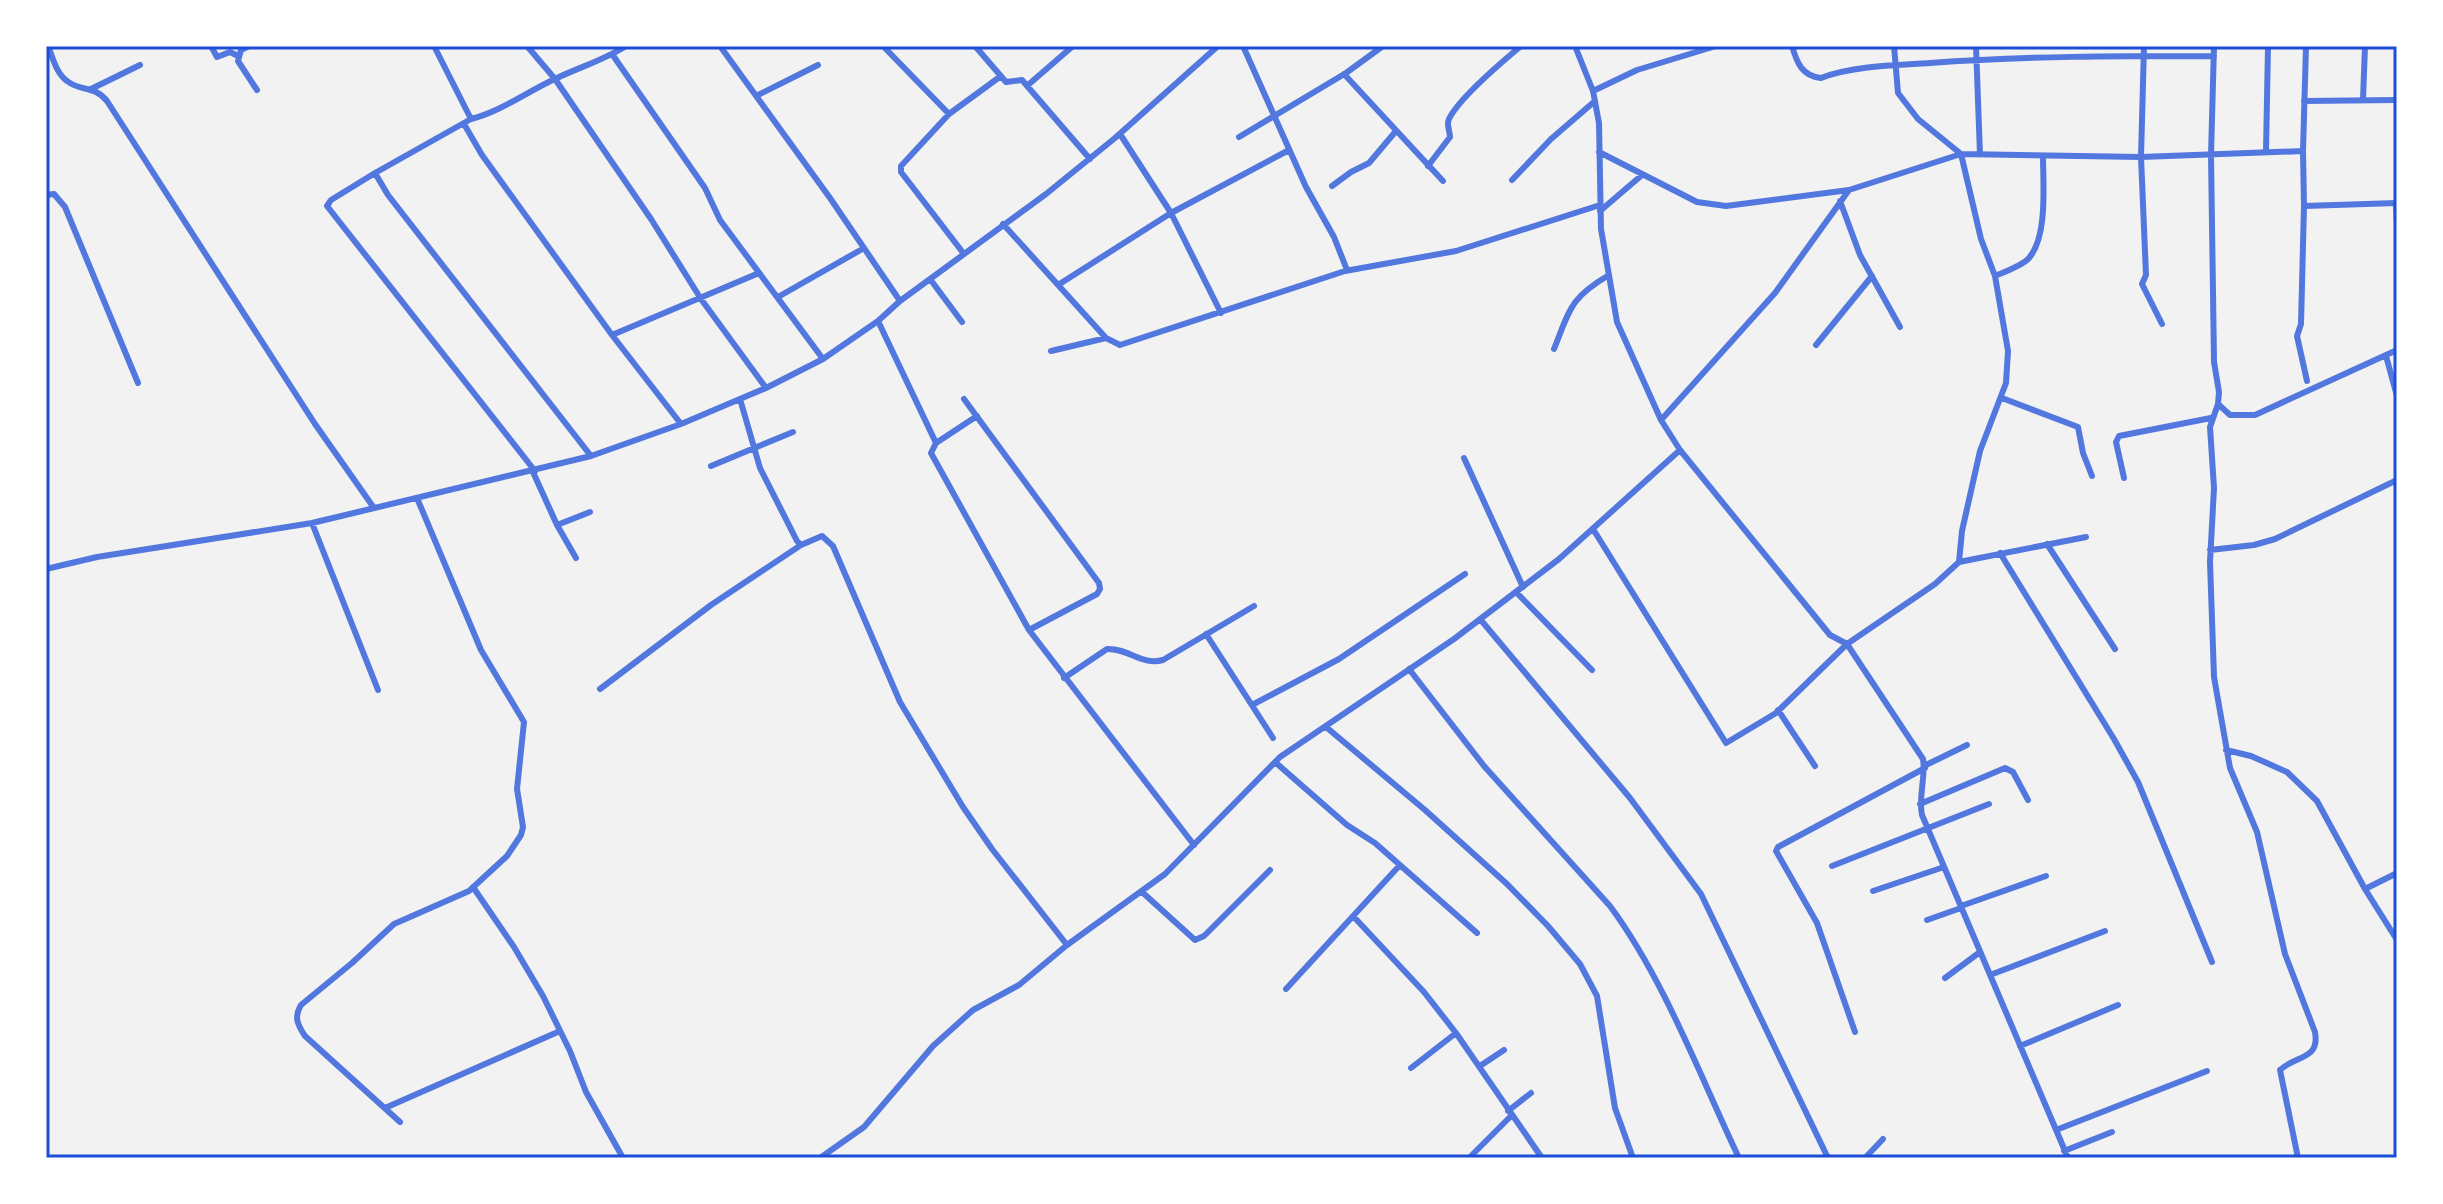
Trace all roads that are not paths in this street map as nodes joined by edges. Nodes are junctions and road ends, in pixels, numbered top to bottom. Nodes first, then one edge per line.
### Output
1 (48, 46) edge
2 (211, 46) edge
3 (249, 46) edge
4 (434, 46) edge
5 (527, 46) edge
6 (626, 46) edge
7 (720, 46) edge
8 (883, 46) edge
9 (975, 46) edge
10 (1073, 46) edge
11 (1218, 46) edge
12 (1243, 46) edge
13 (1383, 46) edge
14 (1521, 46) edge
15 (1575, 46) edge
16 (1716, 46) edge
17 (1792, 46) edge
18 (1894, 46) edge
19 (1976, 46) edge
20 (2017, 46) edge
21 (2052, 46) edge
22 (2144, 46) edge
23 (2214, 46) edge
24 (2268, 46) edge
25 (2306, 46) edge
26 (2365, 46) edge
27 (612, 54) junction
28 (238, 56) junction
29 (2052, 56) junction
30 (2144, 56) junction
31 (2214, 56) junction
32 (2017, 58) junction
33 (1976, 60) junction
34 (140, 65) dead end
35 (818, 65) dead end
36 (1894, 65) junction
37 (1344, 74) junction
38 (1001, 76) junction
39 (555, 79) junction
40 (1028, 85) junction
41 (91, 89) junction
42 (257, 90) dead end
43 (1593, 91) junction
44 (756, 96) junction
45 (2363, 100) junction
46 (2397, 100) edge
47 (1595, 101) junction
48 (2304, 101) junction
49 (949, 114) junction
50 (1274, 116) junction
51 (471, 119) junction
52 (464, 124) junction
53 (1396, 131) junction
54 (1120, 134) junction
55 (1239, 137) dead end
56 (1289, 150) junction
57 (2266, 151) junction
58 (2303, 151) junction
59 (1599, 152) junction
60 (1961, 154) junction
61 (1980, 155) junction
62 (2211, 155) junction
63 (2043, 156) junction
64 (2141, 157) junction
65 (1090, 159) junction
66 (1428, 166) junction
67 (375, 173) junction
68 (1642, 175) junction
69 (1512, 180) dead end
70 (1443, 181) dead end
71 (1332, 186) dead end
72 (1849, 190) junction
73 (46, 195) edge
74 (1840, 201) junction
75 (2397, 203) edge
76 (2304, 206) junction
77 (1600, 208) junction
78 (1171, 213) junction
79 (1003, 224) junction
80 (2397, 224) edge
81 (864, 248) junction
82 (964, 254) junction
83 (1347, 270) junction
84 (759, 273) junction
85 (1609, 275) junction
86 (1872, 276) junction
87 (1995, 276) junction
88 (930, 279) junction
89 (1058, 285) junction
90 (778, 297) junction
91 (701, 299) junction
92 (900, 301) junction
93 (1221, 313) junction
94 (878, 321) junction
95 (962, 322) dead end
96 (2162, 324) dead end
97 (1900, 327) dead end
98 (612, 335) junction
99 (1106, 338) junction
100 (1816, 345) dead end
101 (1554, 349) dead end
102 (2397, 350) edge
103 (1051, 351) dead end
104 (2386, 356) junction
105 (823, 359) junction
106 (2307, 381) dead end
107 (138, 383) dead end
108 (766, 388) junction
109 (2397, 396) edge
110 (2002, 398) junction
111 (740, 399) junction
112 (964, 399) dead end
113 (2218, 404) junction
114 (977, 416) junction
115 (2211, 418) junction
116 (1661, 420) junction
117 (681, 424) junction
118 (793, 432) dead end
119 (936, 443) junction
120 (754, 449) junction
121 (1680, 450) junction
122 (591, 456) junction
123 (1464, 458) dead end
124 (711, 466) dead end
125 (534, 471) junction
126 (2092, 476) dead end
127 (2124, 478) dead end
128 (2397, 480) edge
129 (417, 498) junction
130 (374, 508) junction
131 (590, 512) dead end
132 (312, 523) junction
133 (557, 525) junction
134 (1593, 529) junction
135 (2086, 537) dead end
136 (2047, 544) junction
137 (801, 545) junction
138 (2210, 550) junction
139 (2000, 553) junction
140 (576, 558) dead end
141 (1959, 562) junction
142 (46, 569) edge
143 (1465, 574) dead end
144 (1519, 589) junction
145 (1254, 606) dead end
146 (1480, 619) junction
147 (1029, 630) junction
148 (1206, 634) junction
149 (1847, 644) junction
150 (2115, 649) dead end
151 (1409, 669) junction
152 (1592, 670) dead end
153 (1064, 678) junction
154 (600, 689) dead end
155 (378, 690) dead end
156 (1252, 705) junction
157 (1778, 710) junction
158 (1326, 727) junction
159 (1273, 738) dead end
160 (1967, 745) dead end
161 (2226, 750) junction
162 (1275, 762) junction
163 (1815, 766) dead end
164 (1924, 767) junction
165 (2028, 800) dead end
166 (1920, 804) junction
167 (1989, 804) dead end
168 (1927, 829) junction
169 (1194, 845) junction
170 (1400, 865) junction
171 (1832, 866) dead end
172 (1944, 867) junction
173 (1270, 870) dead end
174 (2397, 873) edge
175 (2046, 876) dead end
176 (473, 887) junction
177 (2365, 889) junction
178 (1873, 891) dead end
179 (1142, 892) junction
180 (1961, 907) junction
181 (1353, 916) junction
182 (1927, 920) dead end
183 (2105, 931) dead end
184 (1477, 933) dead end
185 (2397, 940) edge
186 (1067, 945) junction
187 (1980, 952) junction
188 (2212, 962) dead end
189 (1990, 975) junction
190 (1945, 978) dead end
191 (1286, 989) dead end
192 (2118, 1005) dead end
193 (560, 1031) junction
194 (1855, 1032) dead end
195 (1456, 1033) junction
196 (2020, 1046) junction
197 (1504, 1050) dead end
198 (1480, 1066) junction
199 (1411, 1068) dead end
200 (2207, 1071) dead end
201 (1531, 1093) dead end
202 (385, 1108) junction
203 (1510, 1113) junction
204 (400, 1122) dead end
205 (2056, 1130) junction
206 (2112, 1132) dead end
207 (1883, 1139) dead end
208 (2066, 1154) edge
209 (1472, 1155) dead end
210 (623, 1158) edge
211 (820, 1158) edge
212 (1542, 1158) edge
213 (1633, 1158) edge
214 (1739, 1158) edge
215 (1828, 1158) edge
216 (1865, 1158) edge
217 (2298, 1158) edge

1 - 41 street
2 - 28 street
3 - 28 street
4 - 51 street
5 - 39 street
6 - 27 street
7 - 44 street
8 - 49 street
9 - 38 street
10 - 40 street
11 - 54 street
12 - 50 street
13 - 37 street
14 - 66 street
15 - 43 street
16 - 43 street
17 - 36 street
18 - 36 street
19 - 33 street
20 - 32 street
21 - 29 street
22 - 30 street
23 - 31 street
24 - 57 street
25 - 48 street
26 - 45 street
27 - 39 street
27 - 84 street
28 - 42 street
29 - 30 street
29 - 32 street
30 - 31 street
30 - 64 street
31 - 62 street
32 - 33 street
33 - 36 street
33 - 61 street
34 - 41 street
35 - 44 street
36 - 60 street
37 - 50 street
37 - 53 street
38 - 40 street
38 - 49 street
39 - 51 street
39 - 91 street
40 - 65 street
41 - 130 street
43 - 47 street
44 - 81 street
45 - 46 street
45 - 48 street
47 - 59 street
47 - 69 street
48 - 58 street
49 - 82 street
50 - 55 street
50 - 56 street
51 - 52 street
52 - 67 street
52 - 98 street
53 - 66 street
53 - 71 street
54 - 65 street
54 - 78 street
56 - 78 street
56 - 83 street
57 - 58 street
57 - 62 street
58 - 76 street
59 - 68 street
59 - 77 street
60 - 61 street
60 - 72 street
60 - 87 street
61 - 63 street
62 - 64 street
62 - 113 street
63 - 64 street
63 - 87 street
64 - 96 street
65 - 79 street
66 - 70 street
67 - 122 street
67 - 125 street
68 - 72 street
68 - 77 street
72 - 74 street
73 - 107 street
74 - 86 street
74 - 116 street
75 - 76 street
75 - 80 street
76 - 106 street
77 - 83 street
77 - 85 street
78 - 89 street
78 - 93 street
79 - 82 street
79 - 89 street
81 - 90 street
81 - 92 street
82 - 88 street
83 - 93 street
84 - 90 street
84 - 91 street
85 - 101 street
85 - 116 street
86 - 97 street
86 - 100 street
87 - 110 street
88 - 92 street
88 - 95 street
89 - 99 street
90 - 105 street
91 - 98 street
91 - 108 street
92 - 94 street
93 - 99 street
94 - 105 street
94 - 119 street
98 - 117 street
99 - 103 street
102 - 104 street
104 - 109 street
104 - 113 street
105 - 108 street
108 - 111 street
110 - 126 street
110 - 141 street
111 - 117 street
111 - 120 street
112 - 114 street
113 - 115 street
114 - 119 street
114 - 147 street
115 - 127 street
115 - 138 street
116 - 121 street
117 - 122 street
118 - 120 street
119 - 147 street
120 - 124 street
120 - 137 street
121 - 134 street
121 - 149 street
122 - 125 street
123 - 144 street
125 - 129 street
125 - 133 street
128 - 138 street
129 - 130 street
129 - 176 street
130 - 132 street
131 - 133 street
132 - 142 street
132 - 155 street
133 - 140 street
134 - 144 street
134 - 157 street
135 - 136 street
136 - 139 street
136 - 150 street
137 - 154 street
137 - 186 street
138 - 161 street
139 - 141 street
139 - 188 street
141 - 149 street
143 - 156 street
144 - 146 street
144 - 152 street
145 - 148 street
146 - 151 street
146 - 215 street
147 - 153 street
148 - 153 street
148 - 156 street
149 - 157 street
149 - 164 street
151 - 158 street
151 - 214 street
153 - 169 street
156 - 159 street
157 - 163 street
158 - 162 street
158 - 213 street
160 - 164 street
161 - 177 street
161 - 217 street
162 - 169 street
162 - 170 street
164 - 166 street
164 - 194 street
165 - 166 street
166 - 168 street
167 - 168 street
168 - 171 street
168 - 172 street
169 - 179 street
170 - 181 street
170 - 184 street
172 - 178 street
172 - 180 street
173 - 179 street
174 - 177 street
175 - 180 street
176 - 193 street
176 - 202 street
177 - 185 street
179 - 186 street
180 - 182 street
180 - 187 street
181 - 191 street
181 - 195 street
183 - 189 street
186 - 211 street
187 - 189 street
187 - 190 street
189 - 196 street
192 - 196 street
193 - 202 street
193 - 210 street
195 - 198 street
195 - 199 street
196 - 205 street
197 - 198 street
198 - 203 street
200 - 205 street
201 - 203 street
202 - 204 street
203 - 209 street
203 - 212 street
205 - 208 street
206 - 208 street
207 - 216 street

